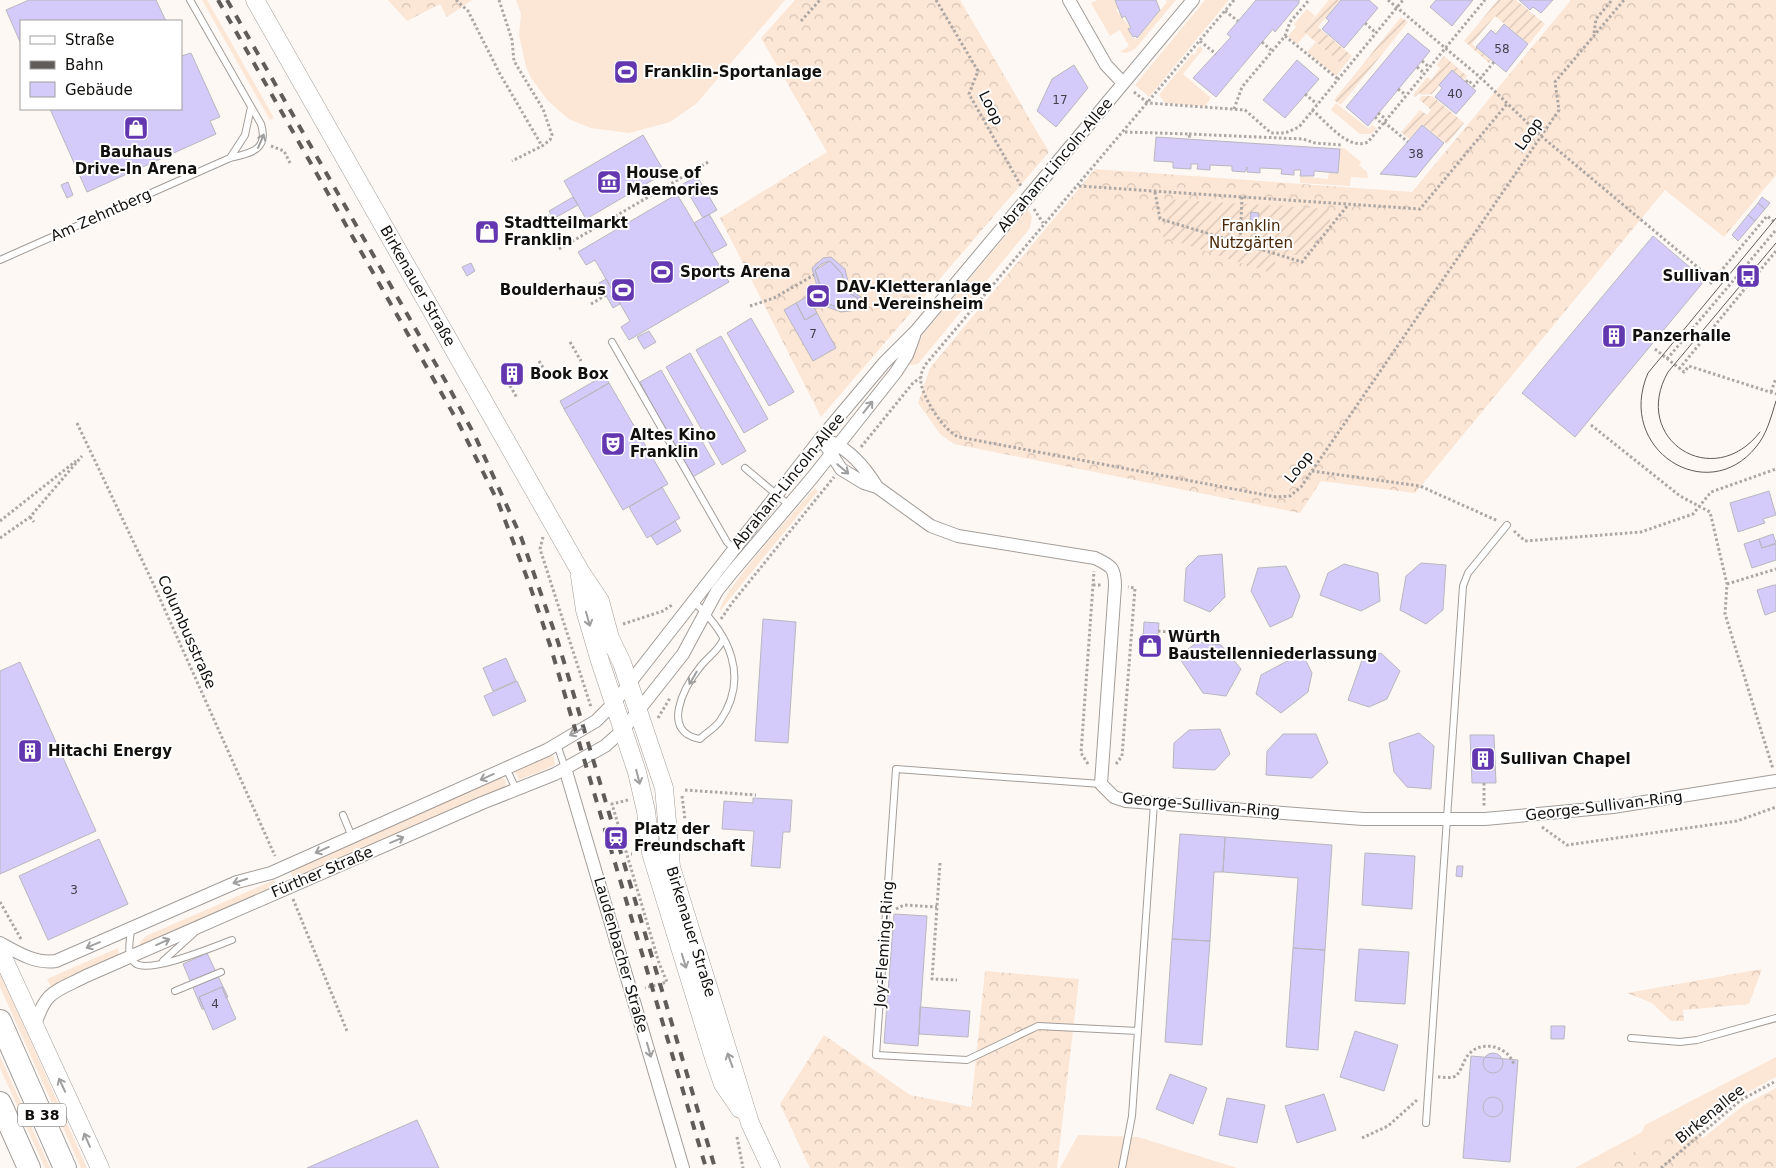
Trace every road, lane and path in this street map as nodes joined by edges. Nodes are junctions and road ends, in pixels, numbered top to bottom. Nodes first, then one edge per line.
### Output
1 (190, 0) edge
2 (255, 0) edge
3 (456, 0) edge
4 (499, 0) edge
5 (820, 0) edge
6 (936, 0) edge
7 (1069, 0) edge
8 (1193, 0) edge
9 (1234, 0) edge
10 (1309, 0) edge
11 (1388, 0) edge
12 (1403, 0) edge
13 (1485, 0) edge
14 (1612, 0) edge
15 (1624, 0) edge
16 (1397, 8) junction
17 (1225, 11) junction
18 (802, 21) dead end
19 (1238, 21) dead end
20 (1365, 23) dead end
21 (1376, 33) junction
22 (1284, 36) junction
23 (1594, 36) junction
24 (1200, 41) junction
25 (1262, 42) dead end
26 (1445, 48) junction
27 (1272, 50) junction
28 (1216, 54) dead end
29 (1422, 61) dead end
30 (1494, 62) dead end
31 (1417, 67) dead end
32 (1429, 67) junction
33 (1424, 73) junction
34 (1481, 78) junction
35 (1338, 79) junction
36 (1466, 82) dead end
37 (1124, 83) junction
38 (1398, 89) dead end
39 (1306, 94) dead end
40 (1406, 95) junction
41 (1148, 104) junction
42 (1318, 104) junction
43 (1507, 104) junction
44 (252, 107) junction
45 (1234, 109) junction
46 (1312, 110) junction
47 (1378, 112) dead end
48 (1375, 117) dead end
49 (1384, 121) junction
50 (1124, 132) junction
51 (1189, 134) junction
52 (1541, 136) junction
53 (1190, 140) dead end
54 (1408, 142) dead end
55 (1342, 145) dead end
56 (542, 146) junction
57 (230, 158) junction
58 (710, 161) dead end
59 (512, 162) dead end
60 (1079, 186) junction
61 (1155, 192) junction
62 (1242, 197) junction
63 (1028, 199) junction
64 (1348, 205) junction
65 (551, 215) dead end
66 (542, 220) dead end
67 (1776, 224) edge
68 (1776, 230) edge
69 (1240, 243) junction
70 (559, 249) dead end
71 (1776, 251) edge
72 (0, 260) edge
73 (814, 275) dead end
74 (1713, 280) junction
75 (1710, 284) dead end
76 (606, 295) dead end
77 (591, 304) dead end
78 (750, 306) dead end
79 (916, 331) junction
80 (570, 342) dead end
81 (612, 342) dead end
82 (1655, 349) dead end
83 (1667, 359) junction
84 (539, 361) dead end
85 (581, 361) dead end
86 (1679, 369) junction
87 (505, 377) dead end
88 (921, 377) junction
89 (1776, 378) edge
90 (550, 379) dead end
91 (1771, 392) junction
92 (1776, 394) edge
93 (517, 398) dead end
94 (77, 423) dead end
95 (1591, 425) dead end
96 (822, 438) junction
97 (834, 449) junction
98 (90, 451) junction
99 (851, 455) junction
100 (82, 456) junction
101 (746, 468) dead end
102 (841, 469) junction
103 (1776, 469) edge
104 (1312, 471) junction
105 (877, 487) junction
106 (777, 495) junction
107 (789, 505) junction
108 (1699, 506) junction
109 (549, 515) junction
110 (30, 518) junction
111 (0, 521) edge
112 (34, 522) dead end
113 (1507, 525) junction
114 (0, 538) edge
115 (734, 549) junction
116 (1095, 558) junction
117 (1776, 569) edge
118 (580, 571) junction
119 (1727, 584) junction
120 (1135, 588) dead end
121 (694, 602) junction
122 (732, 603) dead end
123 (673, 604) dead end
124 (705, 612) junction
125 (623, 624) dead end
126 (1158, 631) dead end
127 (1170, 632) dead end
128 (723, 640) junction
129 (574, 652) dead end
130 (629, 683) junction
131 (614, 703) junction
132 (638, 711) junction
133 (623, 730) junction
134 (557, 743) junction
135 (506, 768) junction
136 (565, 768) junction
137 (1776, 779) edge
138 (1484, 783) dead end
139 (1101, 784) junction
140 (516, 789) junction
141 (684, 790) dead end
142 (756, 794) dead end
143 (637, 798) dead end
144 (1154, 803) junction
145 (1776, 807) edge
146 (343, 815) dead end
147 (1528, 816) junction
148 (1485, 819) junction
149 (1447, 820) junction
150 (352, 837) junction
151 (273, 852) dead end
152 (940, 863) dead end
153 (288, 887) junction
154 (0, 902) edge
155 (937, 906) junction
156 (886, 915) junction
157 (205, 923) junction
158 (131, 930) junction
159 (232, 940) dead end
160 (0, 943) edge
161 (0, 951) edge
162 (130, 957) junction
163 (35, 960) junction
164 (162, 962) junction
165 (221, 972) dead end
166 (957, 980) dead end
167 (645, 988) dead end
168 (175, 992) dead end
169 (1776, 1018) edge
170 (0, 1021) edge
171 (35, 1025) junction
172 (347, 1031) dead end
173 (1138, 1031) junction
174 (1631, 1038) dead end
175 (1514, 1065) dead end
176 (1429, 1078) junction
177 (1776, 1081) edge
178 (1429, 1089) junction
179 (0, 1103) edge
180 (750, 1123) junction
181 (1426, 1124) dead end
182 (10, 1126) junction
183 (734, 1130) dead end
184 (1362, 1138) dead end
185 (18, 1168) edge
186 (29, 1168) edge
187 (65, 1168) edge
188 (100, 1168) edge
189 (683, 1168) edge
190 (743, 1168) edge
191 (771, 1168) edge
192 (1122, 1168) edge
193 (1661, 1168) edge

1 - 44 lane, Am Zehntberg
2 - 109 street, Birkenauer Straße
3 - 56 path
4 - 56 path
5 - 18 path
6 - 63 path, Loop
7 - 37 street
8 - 37 street, Abraham-Lincoln-Allee
9 - 17 path, Abraham-Lincoln-Allee
10 - 22 path
11 - 16 path
12 - 16 path
13 - 26 path
14 - 23 path
15 - 23 path, Loop
16 - 21 path
16 - 26 path
17 - 19 path
17 - 24 path, Abraham-Lincoln-Allee
20 - 21 path
21 - 35 path
22 - 27 path
22 - 35 path
23 - 52 path, Loop
24 - 28 path
24 - 41 path, Abraham-Lincoln-Allee
25 - 27 path
26 - 32 path
26 - 34 path
27 - 45 path
29 - 32 path
30 - 34 path
31 - 33 path
32 - 33 path
33 - 40 path
34 - 36 path
34 - 43 path
35 - 42 path
37 - 41 path
37 - 63 street, Abraham-Lincoln-Allee
38 - 40 path
39 - 42 path
40 - 49 path
41 - 45 path
41 - 50 path, Abraham-Lincoln-Allee
42 - 46 path
43 - 52 path
43 - 64 path
44 - 57 lane
57 -> 44 lane, Am Zehntberg
45 - 46 path
46 - 49 path
47 - 49 path
48 - 49 path
49 - 54 path
50 - 51 path
50 - 60 path, Abraham-Lincoln-Allee
51 - 53 path
51 - 55 path
52 - 74 path
52 - 104 path, Loop
56 - 59 path
57 - 72 lane, Am Zehntberg
58 - 70 path
60 - 61 path
60 - 88 path, Abraham-Lincoln-Allee
61 - 62 path
61 - 69 path
62 - 64 path
62 - 69 path
63 - 79 street, Abraham-Lincoln-Allee
64 - 69 path
65 - 66 path
67 - 74 path
68 - 83 path
71 - 86 path
73 - 78 path
74 - 75 path
76 - 77 path
79 - 96 street, Abraham-Lincoln-Allee
97 -> 79 street, Abraham-Lincoln-Allee
80 - 85 path
81 - 115 lane
82 - 83 path
83 - 86 path
84 - 90 path
86 - 91 path
87 - 93 path
88 - 99 path
88 - 104 path, Loop
89 - 91 path
91 - 92 path
94 - 98 path, Columbusstraße
95 - 108 path
96 - 97 street
96 - 106 street, Abraham-Lincoln-Allee
97 - 99 street
97 - 102 street
97 - 107 street, Abraham-Lincoln-Allee
98 - 100 path
98 - 151 path, Columbusstraße
99 - 105 street
100 - 110 path
100 - 111 path
101 - 106 lane
102 -> 105 street
102 - 122 path
103 - 108 path
104 - 113 path
105 - 116 street
106 - 107 lane
106 - 115 street, Abraham-Lincoln-Allee
107 - 124 street, Abraham-Lincoln-Allee
108 - 113 path
108 - 119 path
109 - 118 street, Birkenauer Straße
109 - 129 path
110 - 112 path
110 - 114 path
113 - 149 lane
115 - 121 street, Abraham-Lincoln-Allee
116 - 139 path
116 - 139 street
117 - 119 path
118 - 130 street, Birkenauer Straße
118 -> 131 street, Birkenauer Straße
119 - 137 path
120 - 139 path
121 - 124 lane
121 - 130 street, Abraham-Lincoln-Allee
123 - 125 path
124 - 128 lane
124 - 132 street, Abraham-Lincoln-Allee
126 - 127 path
128 -> 128 lane
130 - 131 street, Fürther Straße
130 - 132 street, Birkenauer Straße
131 - 133 street, Birkenauer Straße
131 -> 134 street, Fürther Straße
132 - 133 street, Fürther Straße
180 -> 132 street, Birkenauer Straße
133 - 136 street, Fürther Straße
133 -> 180 street, Birkenauer Straße
134 - 135 street, Fürther Straße
134 - 136 lane, Laudenbacher Straße
135 - 140 lane
135 -> 150 street, Fürther Straße
136 - 140 street, Fürther Straße
136 -> 189 street, Laudenbacher Straße
137 - 147 street, George-Sullivan-Ring
138 - 148 path
139 - 144 street, George-Sullivan-Ring
139 - 156 lane, Joy-Fleming-Ring
153 -> 140 street, Fürther Straße
141 - 142 path
143 - 167 path
144 - 149 street, George-Sullivan-Ring
144 - 173 lane
145 - 147 path
146 - 150 lane
147 - 148 street, George-Sullivan-Ring
148 - 149 street, George-Sullivan-Ring
149 - 176 lane
150 -> 158 street, Fürther Straße
152 - 155 path
153 - 157 street, Fürther Straße
153 - 172 path
154 - 163 path
155 - 156 path
155 - 166 path
156 - 173 lane, Joy-Fleming-Ring
162 -> 157 street, Fürther Straße
157 - 164 lane
158 - 162 lane
158 -> 163 street
159 - 164 lane
160 - 163 street
161 - 171 street
162 - 164 lane
162 - 171 street, Fürther Straße
165 - 168 lane
169 - 174 lane
170 - 187 highway, B 38
188 -> 171 street
173 - 192 lane
175 - 176 path
176 - 178 lane
177 - 193 path, Birkenallee
178 - 181 lane
178 - 184 path
179 - 182 highway, B 38
180 - 191 street, Birkenauer Straße
182 - 185 highway
182 - 186 highway, B 38
183 - 190 path

